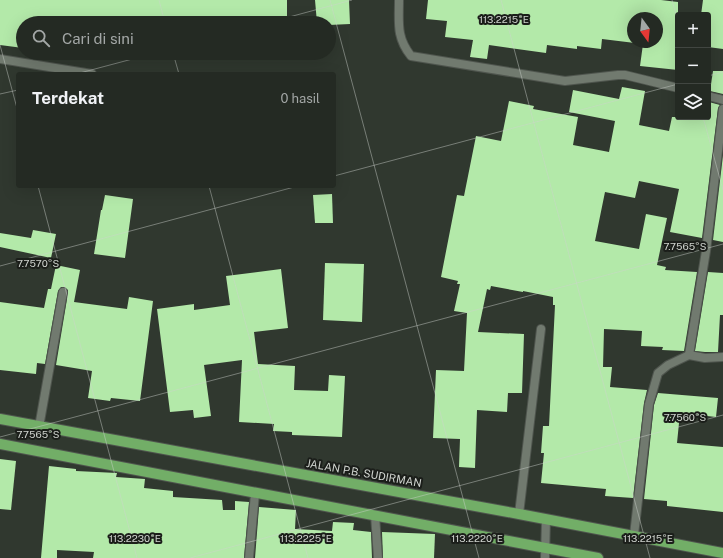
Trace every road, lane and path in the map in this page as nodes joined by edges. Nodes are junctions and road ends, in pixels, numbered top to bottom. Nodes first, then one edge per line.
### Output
1 (399, 0) edge
2 (0, 59) edge
3 (80, 72) edge
4 (675, 87) edge
5 (711, 97) edge
6 (723, 100) edge
7 (723, 109) edge
8 (63, 292) dead end
9 (541, 329) dead end
10 (689, 355) junction
11 (723, 357) edge
12 (0, 419) edge
13 (39, 427) junction
14 (0, 444) edge
15 (255, 494) junction
16 (519, 514) junction
17 (375, 515) junction
18 (546, 519) junction
19 (634, 535) junction
20 (545, 553) edge
21 (723, 553) edge
22 (249, 558) edge
23 (378, 558) edge
24 (598, 558) edge

1 - 4 street
2 - 3 street
5 - 6 street
7 - 10 street
8 - 13 street
9 - 16 street
10 - 11 street
10 - 19 street
12 - 13 main road, JALAN P.B. SUDIRMAN
13 - 16 main road, JALAN P.B. SUDIRMAN
14 - 15 main road
15 - 17 main road
15 - 22 street
16 - 18 main road, JALAN P.B. SUDIRMAN
17 - 20 main road
17 - 23 street
18 - 19 main road, JALAN P.B. SUDIRMAN
18 - 20 street
19 - 21 main road, JALAN P.B. SUDIRMAN
20 - 24 main road

